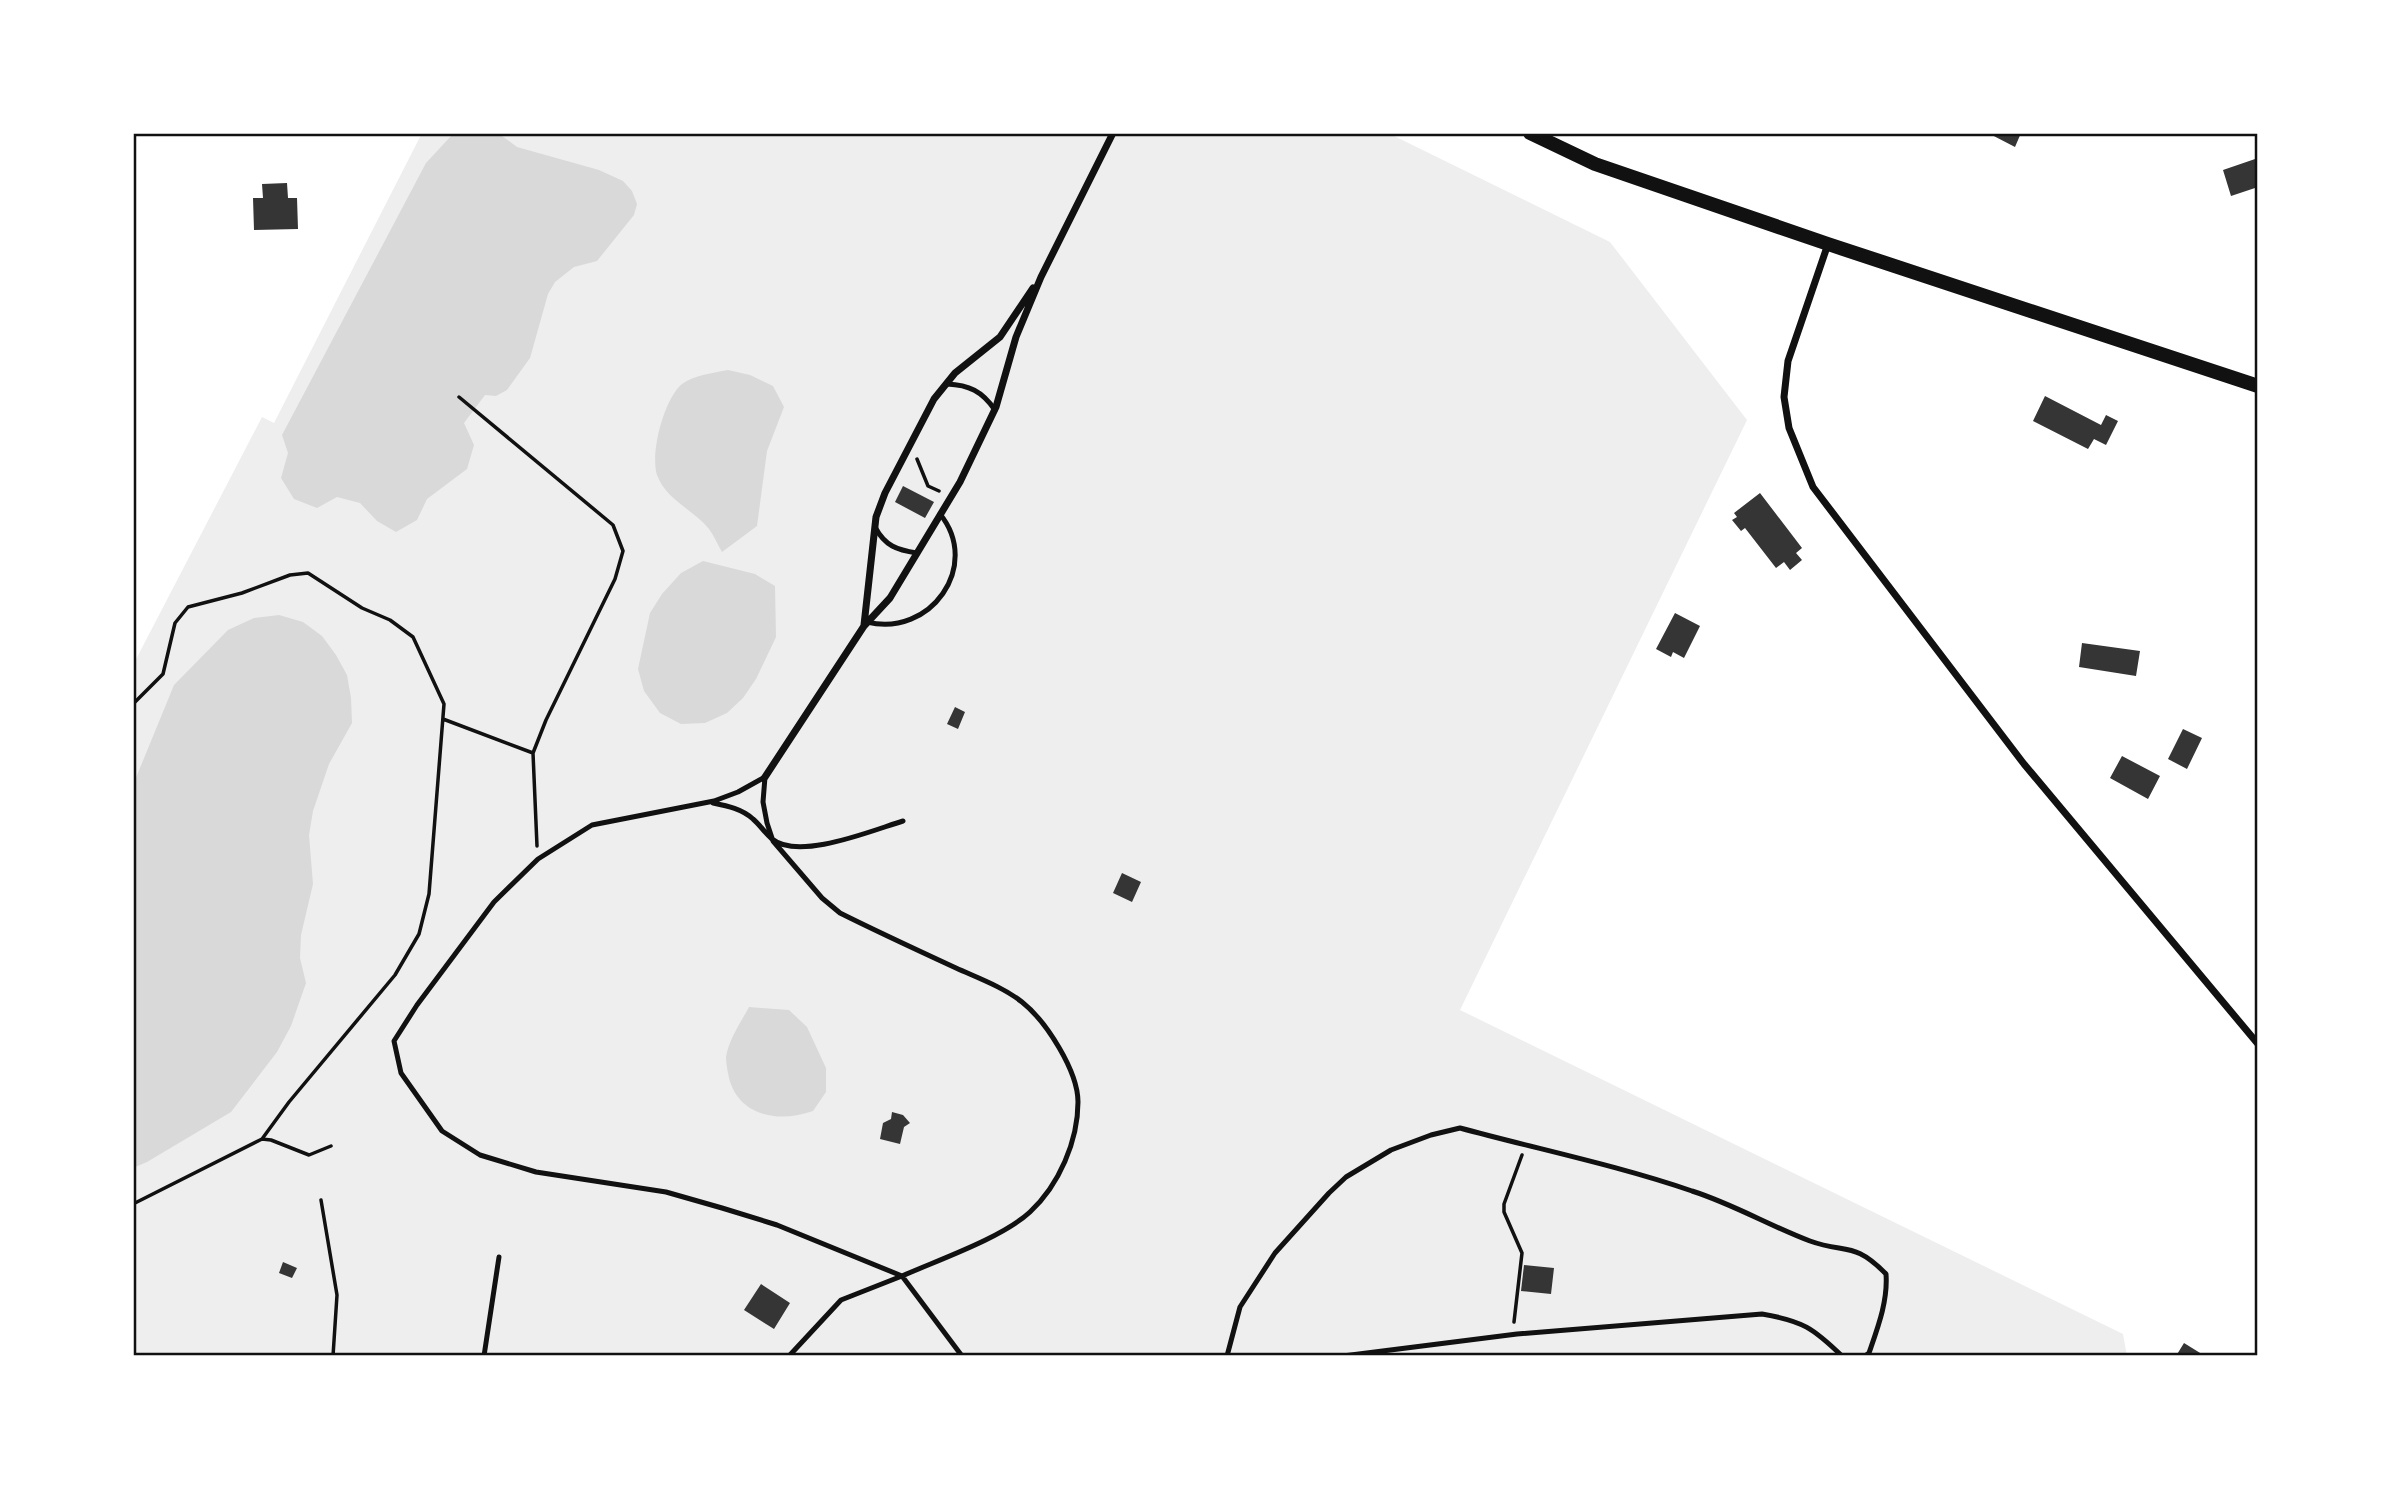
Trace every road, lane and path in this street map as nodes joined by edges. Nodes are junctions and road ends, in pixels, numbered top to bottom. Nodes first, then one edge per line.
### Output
1 (1113, 133) edge
2 (1530, 133) edge
3 (1828, 244) junction
4 (1041, 277) junction
5 (947, 384) junction
6 (2258, 386) edge
7 (459, 397) dead end
8 (995, 410) junction
9 (911, 443) junction
10 (951, 497) junction
11 (940, 514) junction
12 (875, 527) junction
13 (917, 553) junction
14 (865, 624) junction
15 (133, 704) edge
16 (443, 719) junction
17 (533, 753) junction
18 (765, 778) junction
19 (710, 802) junction
20 (903, 821) dead end
21 (773, 841) junction
22 (538, 859) junction
23 (2258, 1044) edge
24 (262, 1139) junction
25 (331, 1146) dead end
26 (1525, 1146) junction
27 (320, 1200) dead end
28 (133, 1205) edge
29 (499, 1257) dead end
30 (902, 1276) junction
31 (1513, 1334) junction
32 (333, 1356) edge
33 (484, 1356) edge
34 (789, 1356) edge
35 (962, 1356) edge
36 (1227, 1356) edge
37 (1343, 1356) edge
38 (1842, 1356) edge
39 (1866, 1356) edge

1 - 4 street
2 - 3 main road
3 - 6 main road
3 - 23 street
4 - 5 street
4 - 8 street
5 - 8 lane
5 - 9 street
7 - 17 path
8 - 10 street
9 - 10 path
9 - 12 street
10 - 11 street
11 - 13 street
11 - 14 lane
12 - 13 lane
12 - 14 street
13 - 14 street
14 - 18 street
15 - 16 path
16 - 17 path
16 - 24 path
17 - 22 path
18 - 19 lane
18 - 21 lane
19 - 21 lane
19 - 22 lane
20 - 21 lane
21 - 30 lane
22 - 30 lane
24 - 25 path
24 - 28 path
26 - 31 path
26 - 36 lane
26 - 39 lane
27 - 32 path
29 - 33 lane
30 - 34 lane
30 - 35 lane
31 - 37 lane
31 - 38 lane

